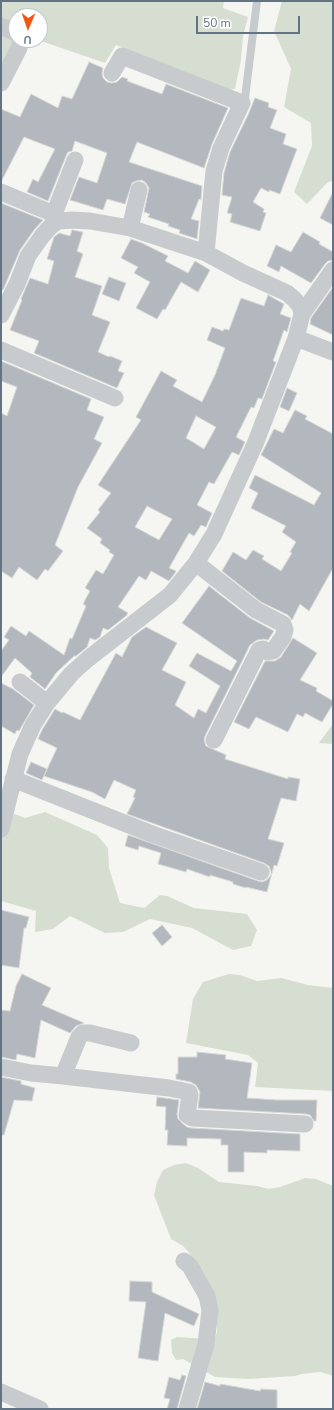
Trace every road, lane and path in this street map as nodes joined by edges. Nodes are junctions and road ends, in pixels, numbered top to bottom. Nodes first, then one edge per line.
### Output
1 (257, 1) edge
2 (19, 48) edge
3 (112, 73) dead end
4 (1, 83) edge
5 (242, 103) junction
6 (75, 160) dead end
7 (139, 190) dead end
8 (1, 192) edge
9 (56, 218) junction
10 (130, 228) junction
11 (211, 255) junction
12 (333, 270) edge
13 (302, 314) junction
14 (1, 315) edge
15 (296, 338) junction
16 (1, 350) edge
17 (333, 352) edge
18 (115, 398) dead end
19 (196, 563) junction
20 (20, 682) dead end
21 (47, 702) junction
22 (214, 740) dead end
23 (13, 780) junction
24 (1, 829) edge
25 (261, 872) dead end
26 (131, 1043) dead end
27 (1, 1067) edge
28 (63, 1076) junction
29 (305, 1124) dead end
30 (184, 1261) dead end
31 (1, 1392) edge
32 (40, 1409) edge
33 (187, 1409) edge

1 - 5 lane
2 - 4 street
3 - 5 street
5 - 11 street
6 - 9 street
7 - 10 street
8 - 9 street
9 - 10 street
9 - 14 street
10 - 11 street
11 - 13 street
12 - 13 street
13 - 15 street
15 - 17 street
15 - 19 street
16 - 18 street
19 - 21 street
19 - 22 street
20 - 21 street
21 - 23 street
23 - 24 street
23 - 25 street
26 - 28 street
27 - 28 street
28 - 29 street
30 - 33 street
31 - 32 street

